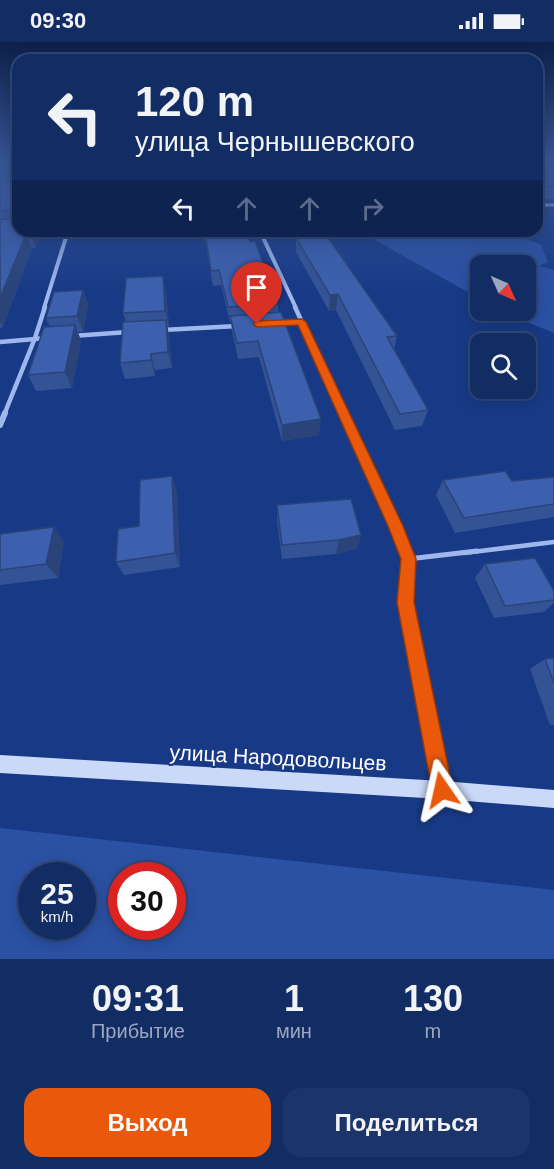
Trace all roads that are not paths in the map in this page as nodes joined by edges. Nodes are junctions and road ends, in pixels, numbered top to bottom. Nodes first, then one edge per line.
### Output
1 (545, 205) dead end
2 (554, 205) edge
3 (66, 237) edge
4 (263, 237) edge
5 (302, 322) junction
6 (267, 324) edge
7 (244, 325) edge
8 (151, 331) edge
9 (140, 332) edge
10 (70, 336) edge
11 (59, 337) edge
12 (35, 338) junction
13 (0, 342) edge
14 (0, 425) edge
15 (554, 542) edge
16 (408, 559) junction
17 (0, 764) edge
18 (442, 790) junction
19 (554, 799) edge

1 - 2 street
3 - 12 street
4 - 5 street
5 - 6 street
5 - 16 street
7 - 8 street
9 - 10 street
11 - 12 street
12 - 13 street
12 - 14 street
15 - 16 lane
16 - 18 street
17 - 18 main road, улица Народовольцев
18 - 19 main road, улица Народовольцев

